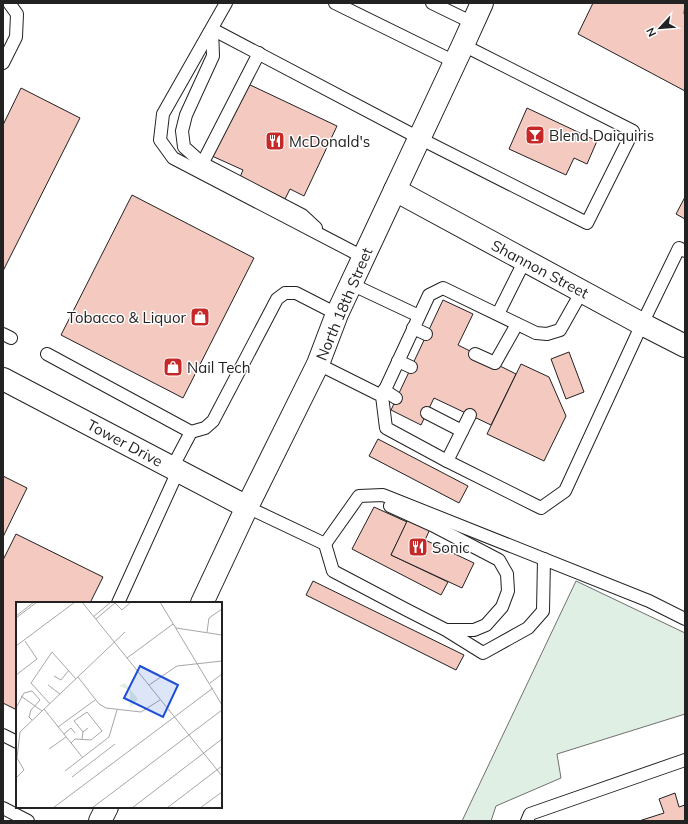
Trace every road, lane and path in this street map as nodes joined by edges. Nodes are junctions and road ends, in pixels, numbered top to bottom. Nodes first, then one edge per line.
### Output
1 (9, 3) edge
2 (226, 3) edge
3 (335, 3) edge
4 (432, 3) edge
5 (482, 3) edge
6 (472, 24) junction
7 (212, 29) junction
8 (259, 53) junction
9 (459, 54) junction
10 (3, 63) edge
11 (419, 138) junction
12 (200, 167) junction
13 (395, 190) junction
14 (685, 251) edge
15 (363, 257) junction
16 (525, 260) junction
17 (351, 284) junction
18 (582, 291) junction
19 (337, 314) junction
20 (498, 314) junction
21 (419, 316) junction
22 (517, 324) junction
23 (642, 324) junction
24 (413, 328) junction
25 (426, 334) dead end
26 (683, 341) edge
27 (48, 354) dead end
28 (476, 354) dead end
29 (398, 361) junction
30 (318, 364) junction
31 (411, 367) dead end
32 (3, 379) edge
33 (383, 393) junction
34 (396, 398) dead end
35 (427, 413) dead end
36 (470, 415) dead end
37 (462, 431) junction
38 (191, 432) junction
39 (447, 461) junction
40 (175, 469) junction
41 (368, 496) junction
42 (247, 507) junction
43 (325, 544) junction
44 (544, 559) junction
45 (118, 602) edge
46 (202, 602) edge
47 (685, 619) edge
48 (446, 630) junction
49 (3, 735) edge
50 (16, 742) edge
51 (685, 760) edge
52 (3, 808) edge
53 (28, 821) edge
54 (527, 821) edge

1 - 10 lane
2 - 7 lane
3 - 9 lane
4 - 6 lane
5 - 6 main road, North 18th Street
6 - 9 main road, North 18th Street
7 - 8 lane
7 - 12 lane
7 - 12 lane
8 - 11 lane
8 - 12 lane
9 - 11 main road, North 18th Street
9 - 11 lane
11 - 13 main road, North 18th Street
12 - 15 lane
13 - 15 main road, North 18th Street
13 - 16 main road, Shannon Street
14 - 23 lane
15 - 17 main road, North 18th Street
16 - 18 main road, Shannon Street
16 - 20 lane
17 - 19 main road, North 18th Street
17 - 21 lane
18 - 22 lane
18 - 23 main road, Shannon Street
19 - 30 main road, North 18th Street
19 - 38 lane
20 - 21 lane
20 - 22 lane
21 - 24 lane
22 - 28 lane
23 - 26 main road, Shannon Street
23 - 39 lane
24 - 25 lane
24 - 29 lane
27 - 38 lane
29 - 31 lane
29 - 33 lane
30 - 33 lane
30 - 42 main road, North 18th Street
32 - 40 main road, Tower Drive
33 - 34 lane
33 - 39 lane
35 - 37 lane
36 - 37 lane
37 - 39 lane
38 - 40 lane
40 - 42 main road, Tower Drive
40 - 45 lane
41 - 43 lane
41 - 44 lane
41 - 48 lane
42 - 43 lane
42 - 46 main road, North 18th Street
43 - 48 lane
44 - 47 lane
44 - 48 lane
49 - 50 lane
51 - 54 lane
52 - 53 lane

